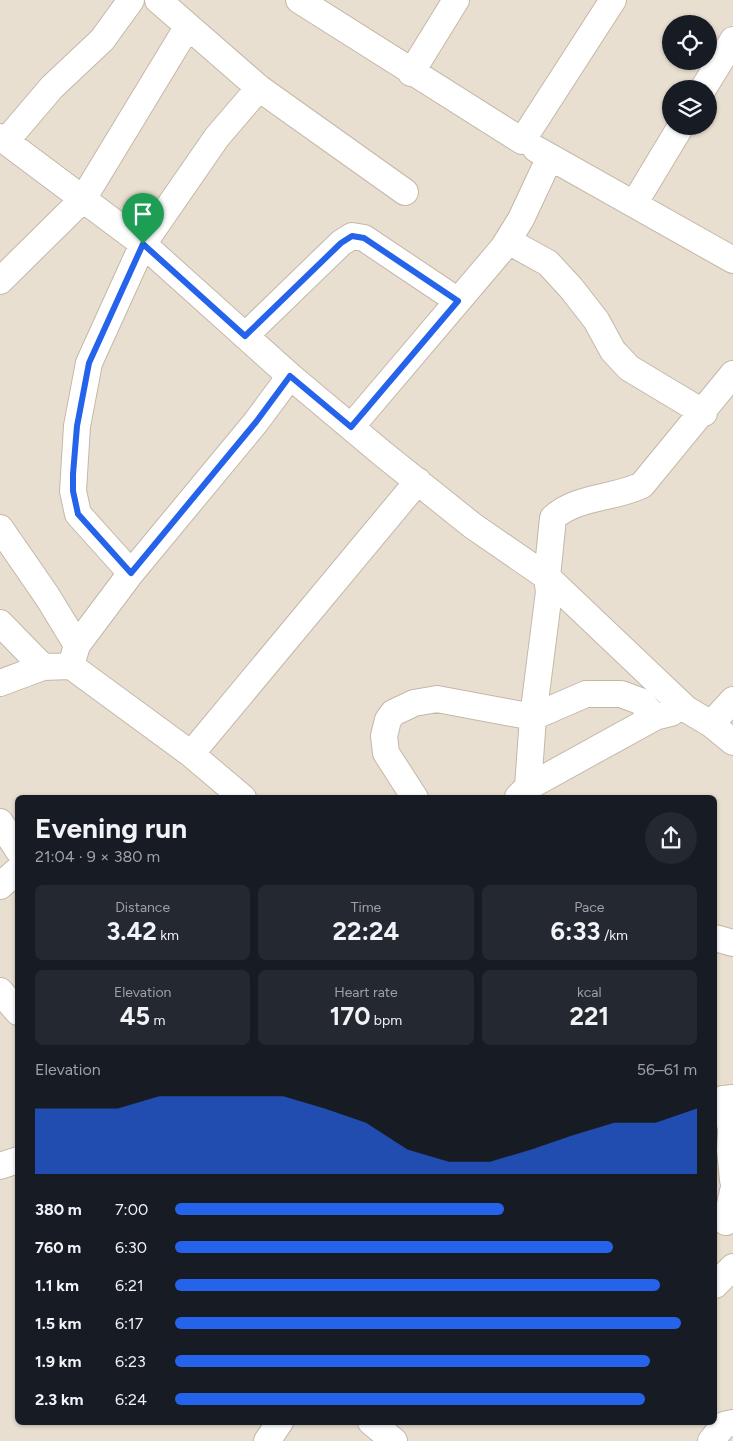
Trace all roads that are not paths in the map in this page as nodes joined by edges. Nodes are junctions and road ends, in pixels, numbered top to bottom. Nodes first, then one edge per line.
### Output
1 (131, 0) edge
2 (158, 0) edge
3 (299, 0) edge
4 (456, 0) edge
5 (613, 0) edge
6 (188, 26) junction
7 (733, 40) edge
8 (411, 73) junction
9 (709, 80) edge
10 (259, 88) junction
11 (676, 135) edge
12 (3, 139) edge
13 (522, 141) junction
14 (550, 157) junction
15 (404, 192) dead end
16 (83, 199) junction
17 (634, 204) junction
18 (508, 240) junction
19 (143, 244) junction
20 (733, 260) edge
21 (0, 281) edge
22 (458, 301) junction
23 (245, 336) junction
24 (733, 374) edge
25 (290, 376) junction
26 (704, 413) junction
27 (351, 427) junction
28 (418, 481) junction
29 (0, 528) edge
30 (131, 573) junction
31 (547, 577) junction
32 (0, 623) edge
33 (74, 655) junction
34 (43, 667) junction
35 (2, 680) edge
36 (733, 700) edge
37 (686, 709) junction
38 (533, 717) junction
39 (655, 717) junction
40 (711, 724) junction
41 (733, 742) edge
42 (191, 754) junction
43 (522, 792) edge
44 (239, 795) edge
45 (413, 795) edge
46 (0, 822) edge
47 (15, 845) edge
48 (15, 873) edge
49 (0, 886) edge
50 (717, 939) edge
51 (733, 943) edge
52 (0, 990) edge
53 (15, 1008) edge
54 (724, 1097) edge
55 (15, 1161) edge
56 (0, 1166) edge
57 (733, 1180) edge
58 (733, 1191) edge
59 (725, 1221) edge
60 (733, 1266) edge
61 (717, 1284) edge
62 (733, 1423) edge
63 (278, 1425) edge
64 (375, 1425) edge
65 (267, 1441) edge
66 (394, 1441) edge
67 (711, 1441) edge

1 - 12 street
2 - 6 street
3 - 8 street
4 - 8 street
5 - 13 street
6 - 10 street
6 - 16 street
7 - 9 street
8 - 13 street
10 - 15 street
10 - 19 street
11 - 17 street
12 - 16 street
13 - 14 street
14 - 17 street
14 - 18 street
16 - 19 street
16 - 21 street
17 - 20 street
18 - 22 street
18 - 26 street
19 - 23 street
19 - 30 street
22 - 23 street
22 - 27 street
23 - 25 street
24 - 26 street
25 - 27 street
25 - 30 street
26 - 31 street
27 - 28 street
28 - 31 street
28 - 42 street
29 - 33 street
30 - 33 street
31 - 37 street
31 - 38 street
32 - 34 street
33 - 34 street
33 - 42 street
34 - 35 street
36 - 40 street
37 - 39 street
37 - 40 street
38 - 39 street
38 - 43 street
38 - 45 street
39 - 43 street
40 - 41 street
42 - 44 street
46 - 47 street
48 - 49 street
50 - 51 street
52 - 53 street
54 - 57 street
55 - 56 street
58 - 59 street
60 - 61 street
62 - 67 street
63 - 65 street
64 - 66 street

